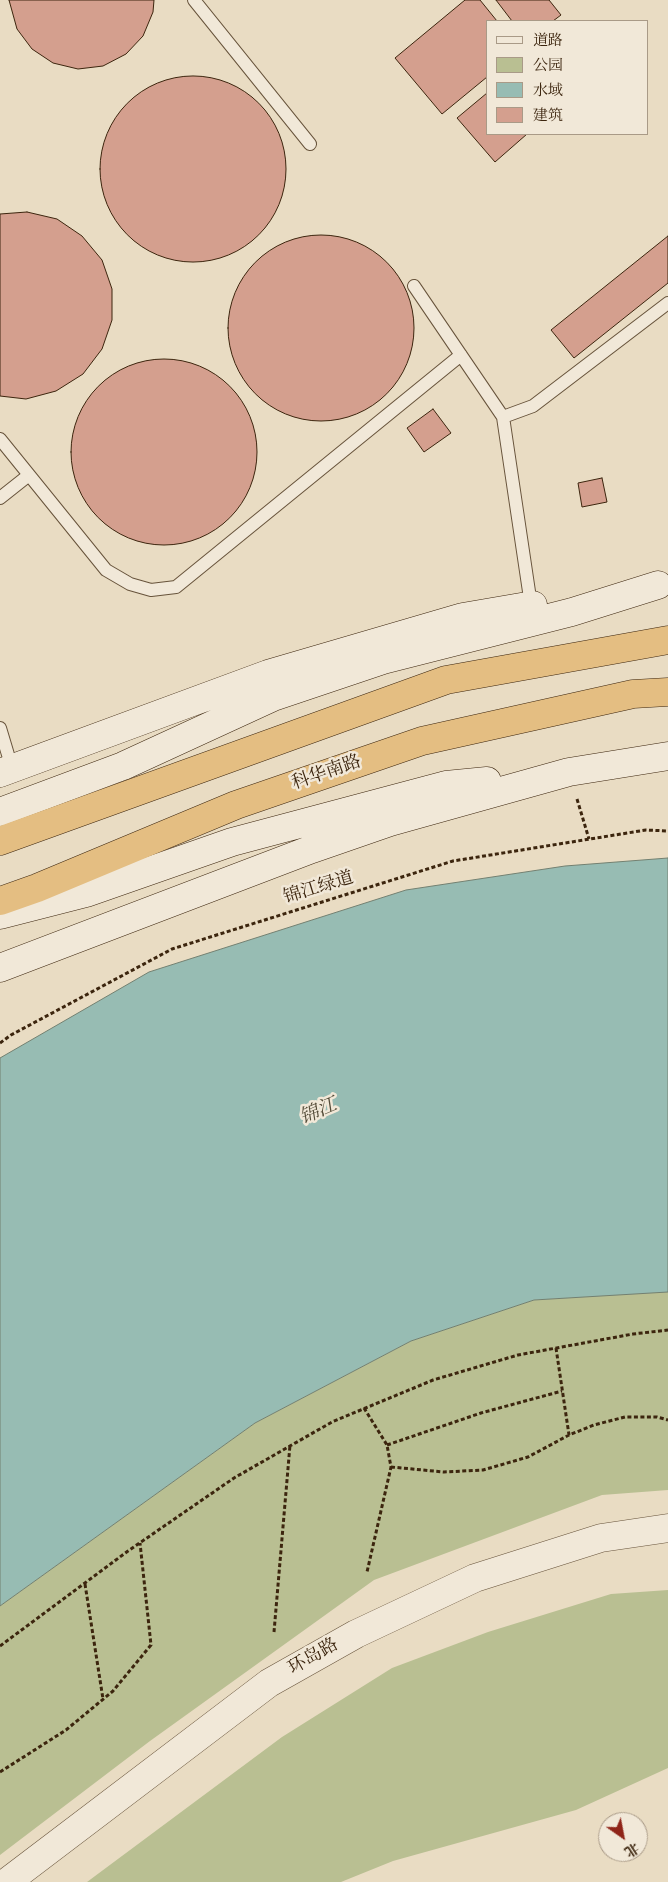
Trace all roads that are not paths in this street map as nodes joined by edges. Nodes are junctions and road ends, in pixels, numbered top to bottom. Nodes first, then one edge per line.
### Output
1 (194, 0) edge
2 (310, 144) dead end
3 (414, 286) dead end
4 (667, 306) edge
5 (461, 354) junction
6 (503, 417) junction
7 (0, 439) edge
8 (29, 475) junction
9 (0, 498) edge
10 (663, 584) edge
11 (532, 606) junction
12 (668, 640) edge
13 (668, 692) edge
14 (0, 728) edge
15 (668, 756) edge
16 (6, 770) edge
17 (569, 772) junction
18 (0, 812) edge
19 (0, 841) edge
20 (0, 901) edge
21 (0, 915) edge
22 (0, 968) edge
23 (668, 1528) edge
24 (7, 1882) edge

1 - 2 lane
3 - 5 lane
4 - 6 lane
5 - 6 lane
5 - 8 lane
6 - 11 lane
7 - 8 lane
8 - 9 lane
10 - 11 main road
10 - 18 main road
11 - 16 main road
12 - 19 highway
13 - 20 highway, 科华南路
14 - 16 lane
15 - 17 main road
17 - 21 main road
17 - 22 main road
23 - 24 main road, 环岛路

